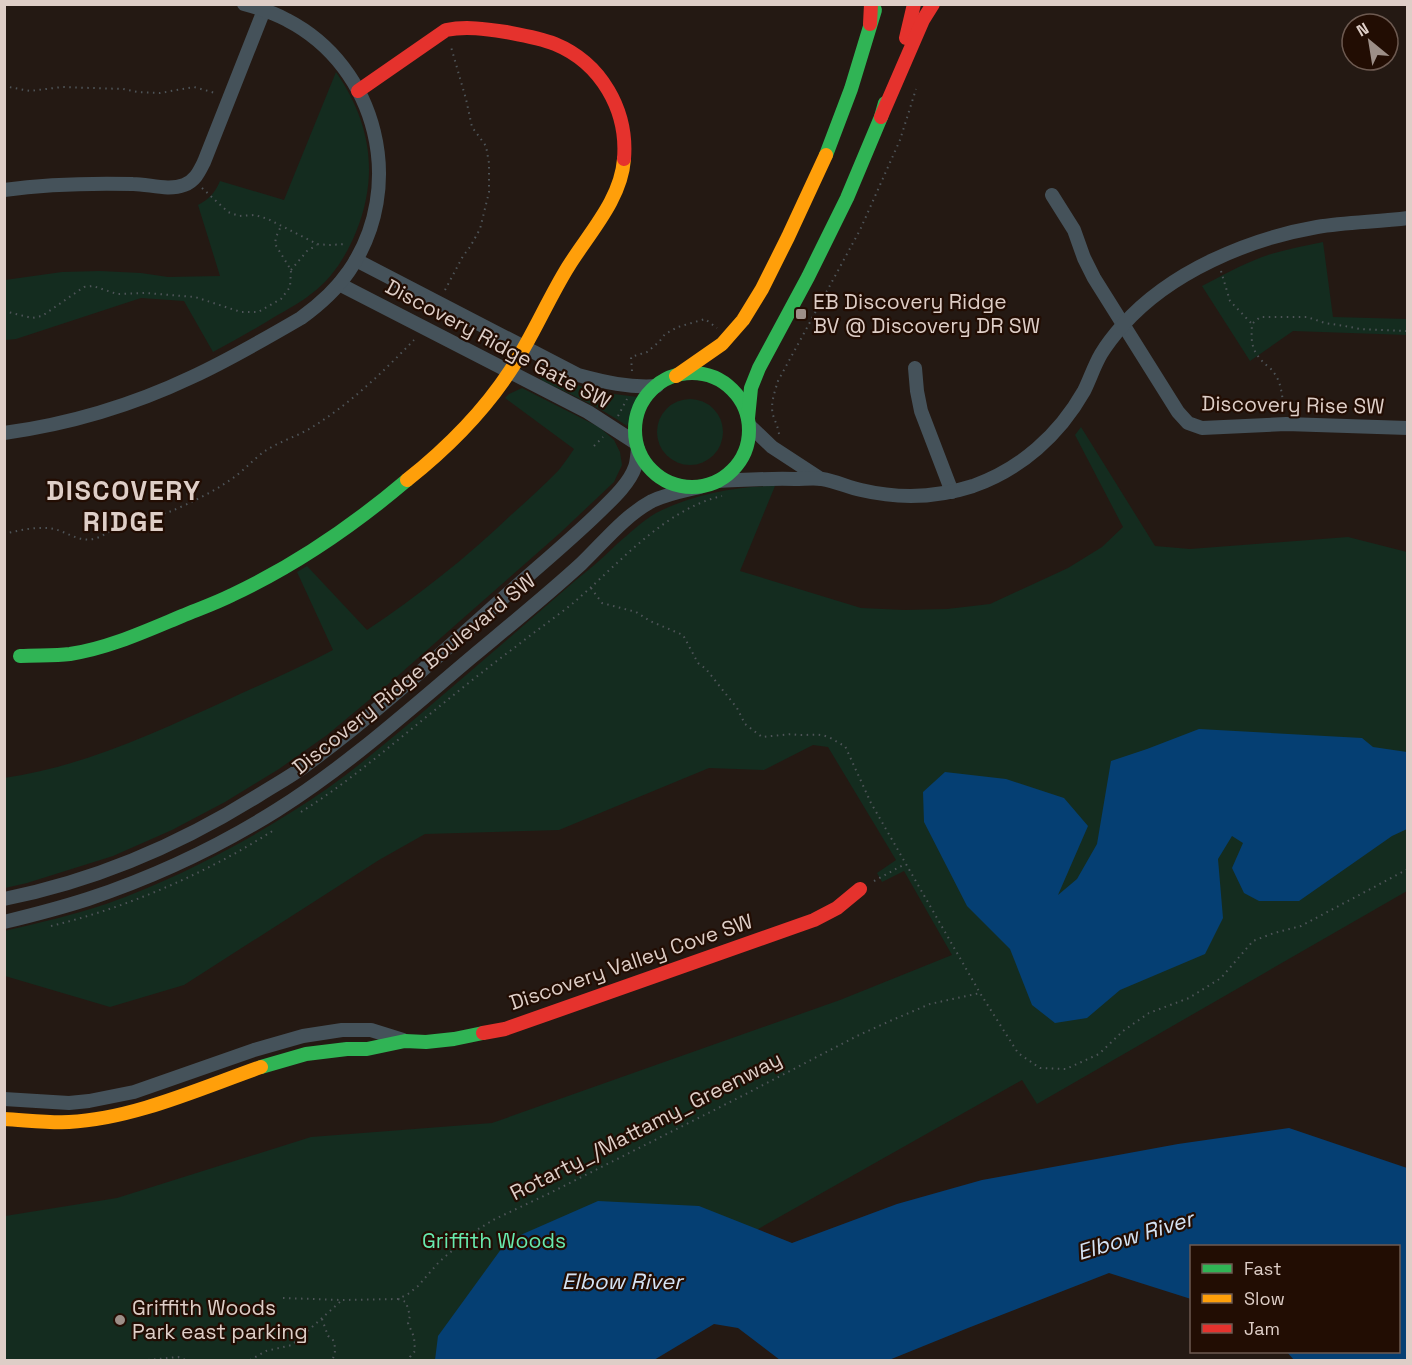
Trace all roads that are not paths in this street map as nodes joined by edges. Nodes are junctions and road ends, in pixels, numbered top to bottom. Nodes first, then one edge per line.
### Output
1 (244, 4) edge
2 (871, 4) edge
3 (876, 4) edge
4 (914, 4) edge
5 (933, 4) edge
6 (264, 10) junction
7 (870, 24) junction
8 (358, 91) junction
9 (881, 117) junction
10 (4, 190) edge
11 (1052, 195) dead end
12 (1407, 218) edge
13 (355, 261) junction
14 (339, 284) junction
15 (1123, 325) junction
16 (524, 348) junction
17 (915, 368) dead end
18 (509, 372) junction
19 (676, 376) junction
20 (657, 386) junction
21 (748, 421) junction
22 (1407, 428) edge
23 (4, 433) edge
24 (637, 446) junction
25 (821, 479) junction
26 (718, 481) junction
27 (700, 487) junction
28 (952, 492) junction
29 (20, 656) dead end
30 (860, 889) road end
31 (4, 899) edge
32 (4, 922) edge
33 (405, 1041) junction
34 (4, 1099) edge
35 (4, 1119) edge

1 - 6 street
2 - 7 main road
3 - 7 main road
4 - 9 main road
5 - 9 main road
6 - 8 street
6 - 10 street
7 - 19 main road
8 - 13 street
8 - 16 main road
9 - 21 main road
11 - 15 street, Discovery Rise SW
12 - 15 street
13 - 14 street
13 - 16 street, Discovery Ridge Gate SW
14 - 18 street, Discovery Ridge Gate SW
14 - 23 street
15 - 22 street, Discovery Rise SW
15 - 28 street
16 - 18 main road
16 - 20 street, Discovery Ridge Gate SW
17 - 28 street
18 - 24 street, Discovery Ridge Gate SW
18 - 29 main road
19 - 20 main road
19 - 21 main road
20 - 24 main road
21 - 25 street
21 - 26 main road
24 - 27 main road
24 - 31 street, Discovery Ridge Boulevard SW
25 - 26 street
25 - 28 street
26 - 27 main road
27 - 32 street, Discovery Ridge Boulevard SW
30 - 33 main road, Discovery Valley Cove SW
33 - 34 street, Discovery Valley Cove SW
33 - 35 main road, Discovery Valley Cove SW

